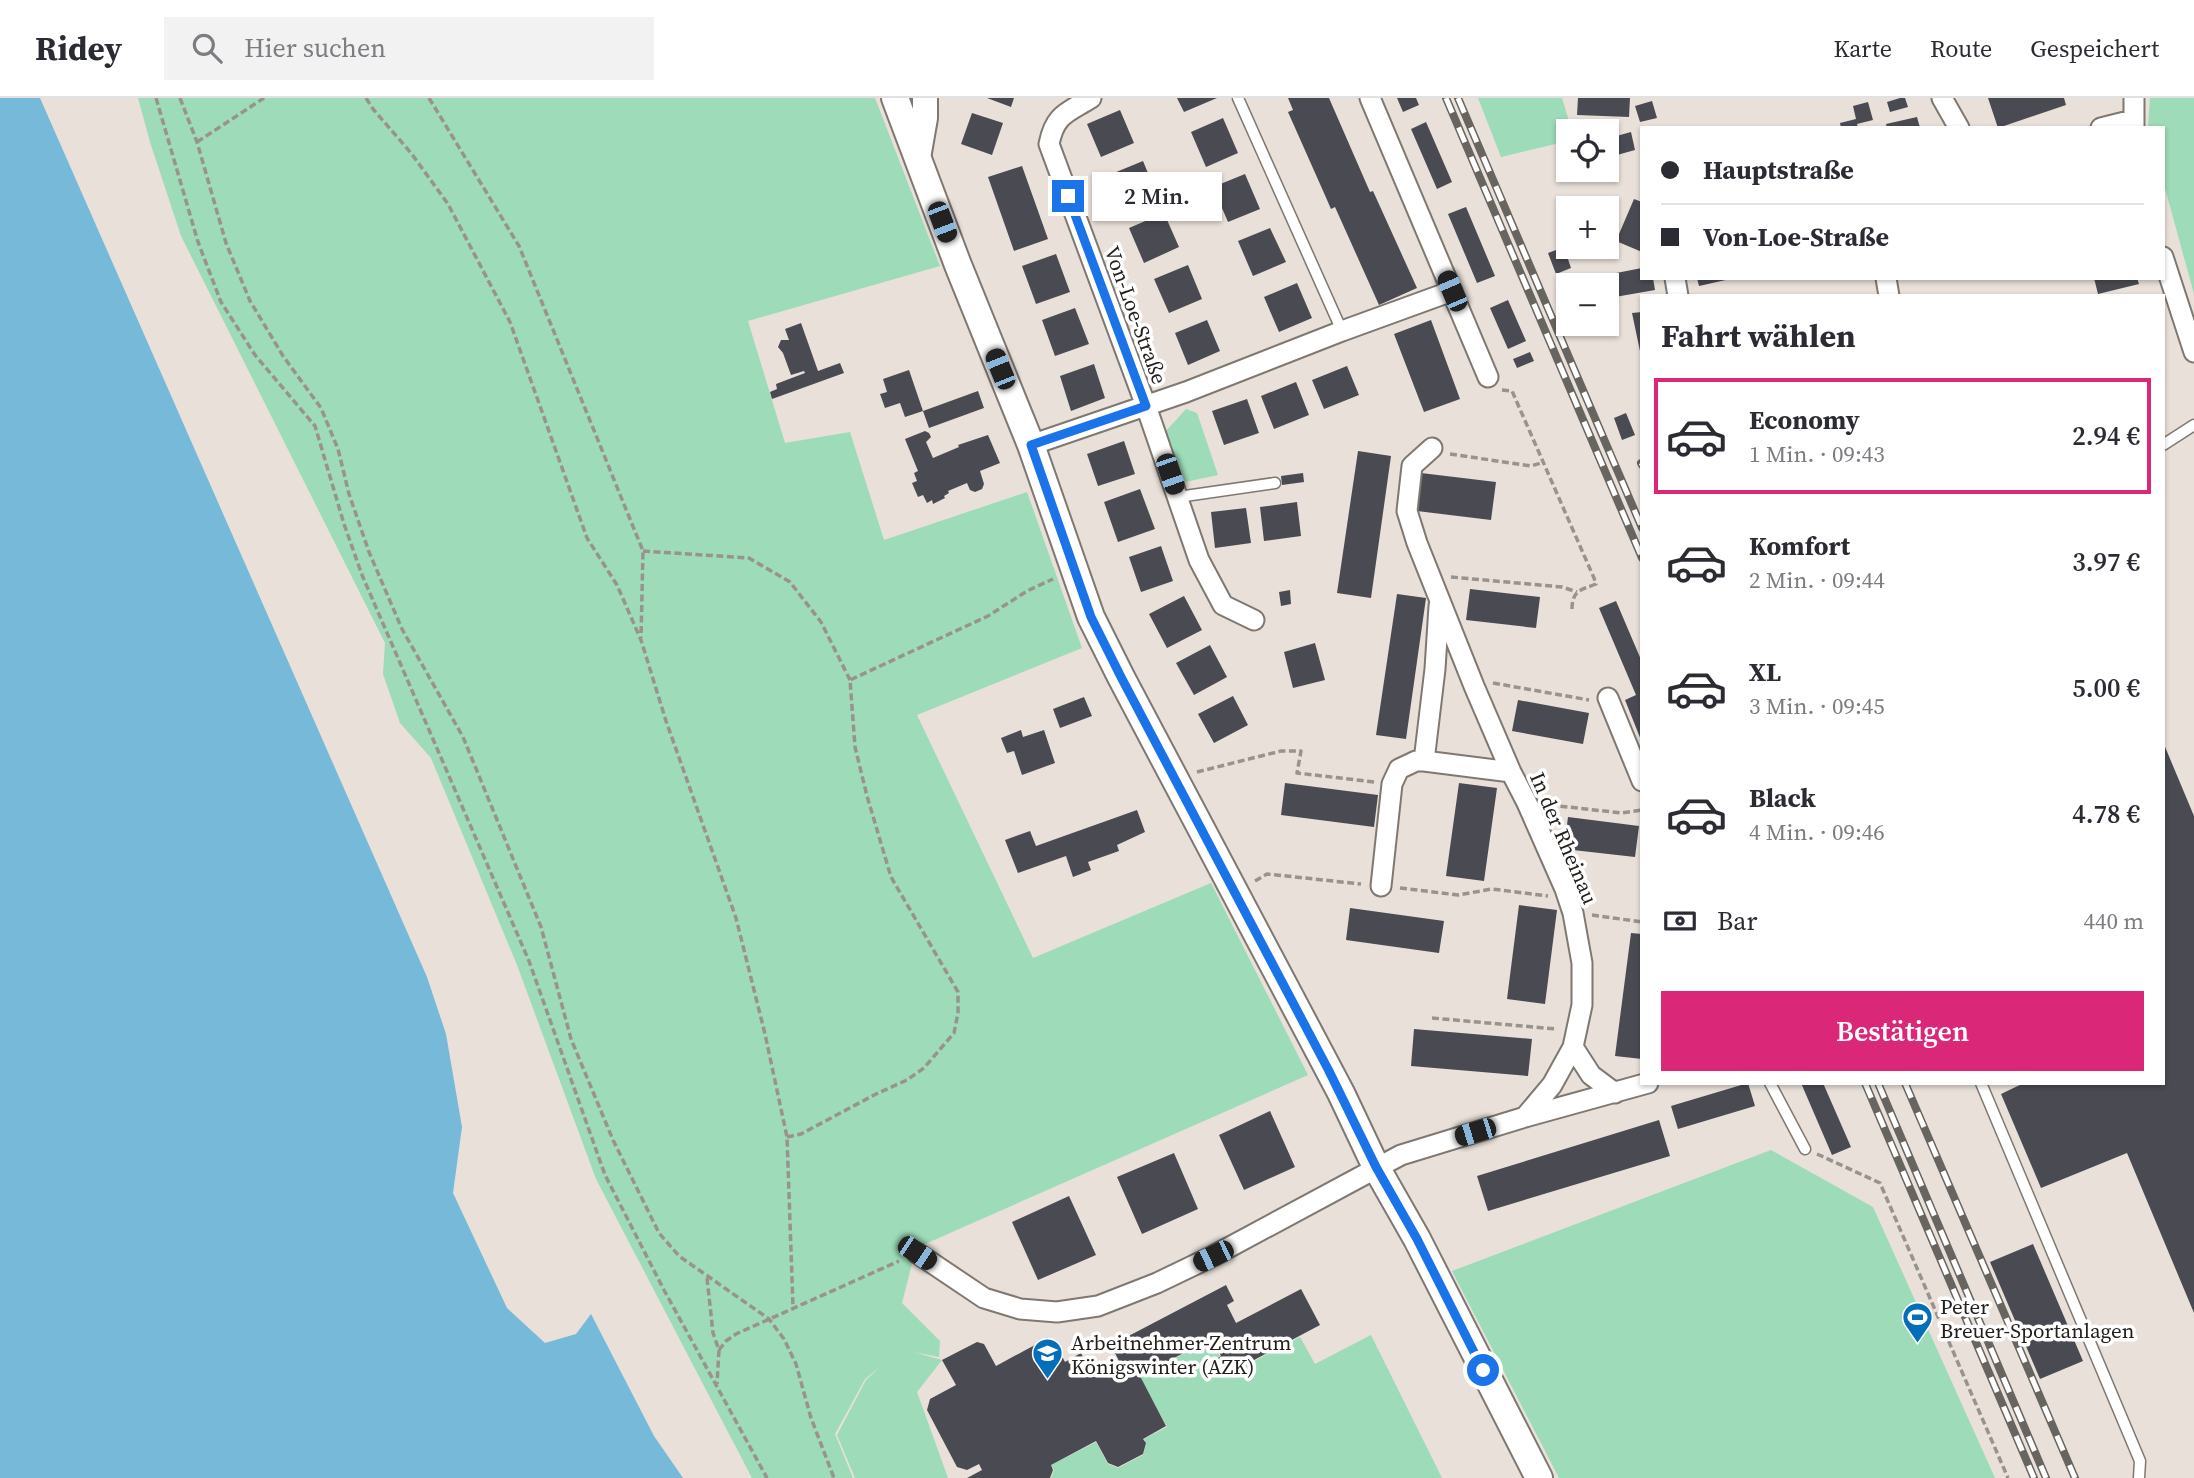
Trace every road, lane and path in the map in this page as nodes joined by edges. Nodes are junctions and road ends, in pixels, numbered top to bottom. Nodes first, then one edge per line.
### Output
1 (156, 98) edge
2 (180, 98) edge
3 (264, 98) edge
4 (366, 98) edge
5 (429, 98) edge
6 (895, 98) edge
7 (925, 98) edge
8 (1091, 98) edge
9 (1238, 98) edge
10 (1370, 98) edge
11 (1942, 98) edge
12 (2134, 98) edge
13 (2134, 124) edge
14 (1958, 126) edge
15 (197, 142) junction
16 (918, 158) junction
17 (2165, 263) edge
18 (1452, 291) junction
19 (1342, 331) junction
20 (2194, 352) edge
21 (1489, 377) dead end
22 (1146, 406) junction
23 (2194, 425) edge
24 (2165, 444) edge
25 (1031, 445) junction
26 (1432, 448) joint
27 (1544, 462) dead end
28 (1275, 483) dead end
29 (1178, 497) junction
30 (643, 551) junction
31 (1057, 577) dead end
32 (1431, 577) junction
33 (1577, 592) dead end
34 (1440, 600) junction
35 (1254, 620) dead end
36 (641, 640) junction
37 (850, 680) junction
38 (1474, 686) junction
39 (1608, 698) dead end
40 (1584, 700) dead end
41 (1424, 761) junction
42 (1511, 772) junction
43 (1640, 776) edge
44 (1175, 778) junction
45 (1392, 784) junction
46 (1527, 803) junction
47 (1640, 810) edge
48 (1381, 886) junction
49 (1234, 891) junction
50 (1570, 905) junction
51 (1640, 922) edge
52 (1432, 1018) dead end
53 (1575, 1039) junction
54 (1641, 1085) edge
55 (1771, 1085) edge
56 (1982, 1085) edge
57 (1615, 1093) junction
58 (1525, 1117) junction
59 (787, 1137) junction
60 (1805, 1149) joint
61 (1376, 1167) junction
62 (917, 1253) joint
63 (706, 1277) junction
64 (793, 1307) junction
65 (769, 1319) junction
66 (719, 1350) junction
67 (717, 1386) junction
68 (767, 1478) edge
69 (834, 1478) edge
70 (1539, 1478) edge
71 (2008, 1478) edge
72 (2139, 1478) edge

1 - 67 path
2 - 15 path
3 - 15 path
4 - 36 path
5 - 30 path
6 - 16 main road
7 - 16 street
8 - 22 street, Von-Loe-Straße
9 - 19 lane
10 - 18 street
11 - 14 street
12 - 13 street
15 - 63 path
16 - 25 main road
17 - 20 street
18 - 19 street, Von-Loe-Straße
18 - 21 street
19 - 22 street, Von-Loe-Straße
22 - 25 street, Von-Loe-Straße
22 - 29 street, Von-Loe-Straße
23 - 24 lane
25 - 44 main road
26 - 27 path
26 - 32 street, In der Rheinau
28 - 29 lane
29 - 35 street, Von-Loe-Straße
30 - 36 path
30 - 37 path
31 - 37 path
32 - 33 path
32 - 34 street, In der Rheinau
34 - 38 street, In der Rheinau
34 - 41 street, In der Rheinau
36 - 59 path
37 - 59 path
38 - 40 path
38 - 42 street, In der Rheinau
39 - 43 street
41 - 42 street, In der Rheinau
41 - 45 street
42 - 46 street, In der Rheinau
44 - 45 path
44 - 49 main road
45 - 48 street
46 - 47 path
46 - 50 street, In der Rheinau
48 - 49 path
48 - 50 path
49 - 61 main road
50 - 51 path
50 - 53 street, In der Rheinau
52 - 53 path
53 - 57 street
53 - 58 street, In der Rheinau
54 - 57 street
55 - 60 lane
56 - 72 lane
57 - 58 street
58 - 61 street
59 - 64 path
60 - 71 path
61 - 62 street
61 - 70 main road
62 - 64 path
63 - 65 path
63 - 66 path
64 - 65 path
65 - 66 path
65 - 69 path
66 - 67 path
67 - 68 path

